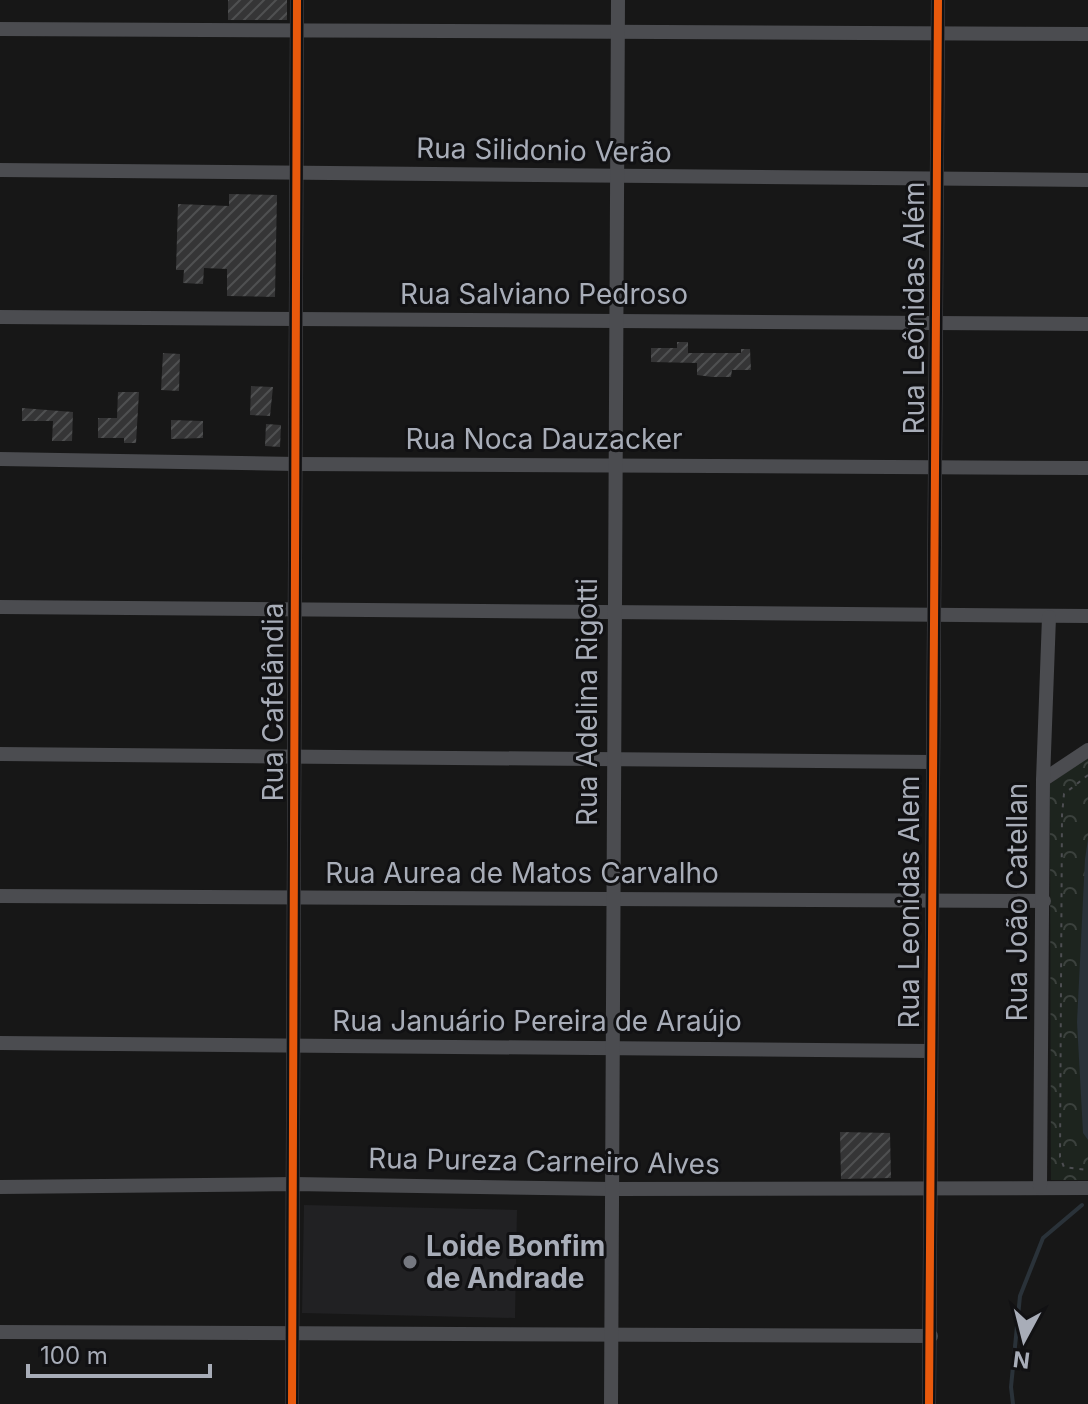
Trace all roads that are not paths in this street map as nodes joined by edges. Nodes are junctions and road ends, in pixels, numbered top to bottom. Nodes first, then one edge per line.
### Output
1 (297, 0) edge
2 (618, 0) edge
3 (938, 0) edge
4 (0, 29) edge
5 (297, 30) junction
6 (618, 32) junction
7 (1088, 34) edge
8 (938, 35) junction
9 (0, 170) edge
10 (297, 173) junction
11 (617, 177) junction
12 (937, 179) junction
13 (1088, 180) edge
14 (0, 317) edge
15 (616, 319) junction
16 (296, 320) junction
17 (936, 323) junction
18 (1088, 324) edge
19 (0, 459) edge
20 (296, 464) junction
21 (615, 466) junction
22 (935, 468) junction
23 (1088, 468) edge
24 (0, 607) edge
25 (295, 610) junction
26 (614, 614) junction
27 (1088, 616) edge
28 (933, 617) junction
29 (1049, 617) junction
30 (1088, 750) edge
31 (0, 754) edge
32 (295, 756) junction
33 (613, 759) junction
34 (932, 762) junction
35 (1043, 780) junction
36 (0, 896) edge
37 (294, 898) junction
38 (612, 899) junction
39 (931, 901) junction
40 (1044, 901) junction
41 (0, 1043) edge
42 (293, 1046) junction
43 (611, 1046) junction
44 (930, 1051) junction
45 (293, 1184) junction
46 (0, 1187) edge
47 (1040, 1187) junction
48 (931, 1188) junction
49 (1088, 1188) edge
50 (611, 1189) junction
51 (0, 1332) edge
52 (292, 1333) junction
53 (611, 1334) junction
54 (931, 1336) junction
55 (292, 1404) edge
56 (611, 1404) edge
57 (929, 1404) edge

1 - 5 street, Rua Cafelândia
2 - 6 street, Rua Adelina Rigotti
3 - 8 street, Rua Leônidas Além
4 - 5 street
5 - 6 street
5 - 10 street, Rua Cafelândia
6 - 8 street
6 - 11 street, Rua Adelina Rigotti
7 - 8 street
8 - 12 street, Rua Leônidas Além
9 - 10 street, Rua Silidonio Verão
10 - 11 street, Rua Silidonio Verão
10 - 16 street, Rua Cafelândia
11 - 12 street, Rua Silidonio Verão
11 - 15 street, Rua Adelina Rigotti
12 - 13 street, Rua Silidonio Verão
12 - 17 street, Rua Leônidas Além
14 - 16 street, Rua Salviano Pedroso
15 - 16 street, Rua Salviano Pedroso
15 - 17 street, Rua Salviano Pedroso
15 - 21 street, Rua Adelina Rigotti
16 - 20 street, Rua Cafelândia
17 - 18 street, Rua Salviano Pedroso
17 - 22 street, Rua Leônidas Além
19 - 20 street, Rua Noca Dauzacker
20 - 21 street, Rua Noca Dauzacker
20 - 25 street, Rua Cafelândia
21 - 22 street, Rua Noca Dauzacker
21 - 26 street, Rua Adelina Rigotti
22 - 23 street, Rua Noca Dauzacker
22 - 28 street, Rua Leônidas Além
24 - 25 street
25 - 26 street
25 - 32 street, Rua Cafelândia
26 - 28 street
26 - 33 street, Rua Adelina Rigotti
27 - 29 street
28 - 29 street
28 - 34 street, Rua Leonidas Alem
29 - 35 street, Rua João Catellan
30 - 35 street
31 - 32 street
32 - 33 street
32 - 37 street, Rua Cafelândia
33 - 34 street
33 - 38 street, Rua Adelina Rigotti
34 - 39 street, Rua Leonidas Alem
35 - 40 street, Rua João Catellan
36 - 37 street, Rua Aurea de Matos Carvalho
37 - 38 street, Rua Aurea de Matos Carvalho
37 - 42 street, Rua Cafelândia
38 - 39 street, Rua Aurea de Matos Carvalho
38 - 43 street, Rua Adelina Rigotti
39 - 40 street, Rua Aurea de Matos Carvalho
39 - 44 street, Rua Leonidas Alem
40 - 47 street, Rua João Catellan
41 - 42 street, Rua Januário Pereira de Araújo
42 - 43 street, Rua Januário Pereira de Araújo
42 - 45 street, Rua Cafelândia
43 - 44 street, Rua Januário Pereira de Araújo
43 - 50 street, Rua Adelina Rigotti
44 - 48 street, Rua Leonidas Alem
45 - 46 street, Rua Pureza Carneiro Alves
45 - 50 street, Rua Pureza Carneiro Alves
45 - 52 street, Rua Cafelândia
47 - 48 street, Rua Pureza Carneiro Alves
47 - 49 street, Rua Pureza Carneiro Alves
48 - 50 street, Rua Pureza Carneiro Alves
48 - 54 street
50 - 53 street, Rua Adelina Rigotti
51 - 52 street
52 - 53 street
52 - 55 street, Rua Cafelândia
53 - 54 street
53 - 56 street, Rua Adelina Rigotti
54 - 57 street

